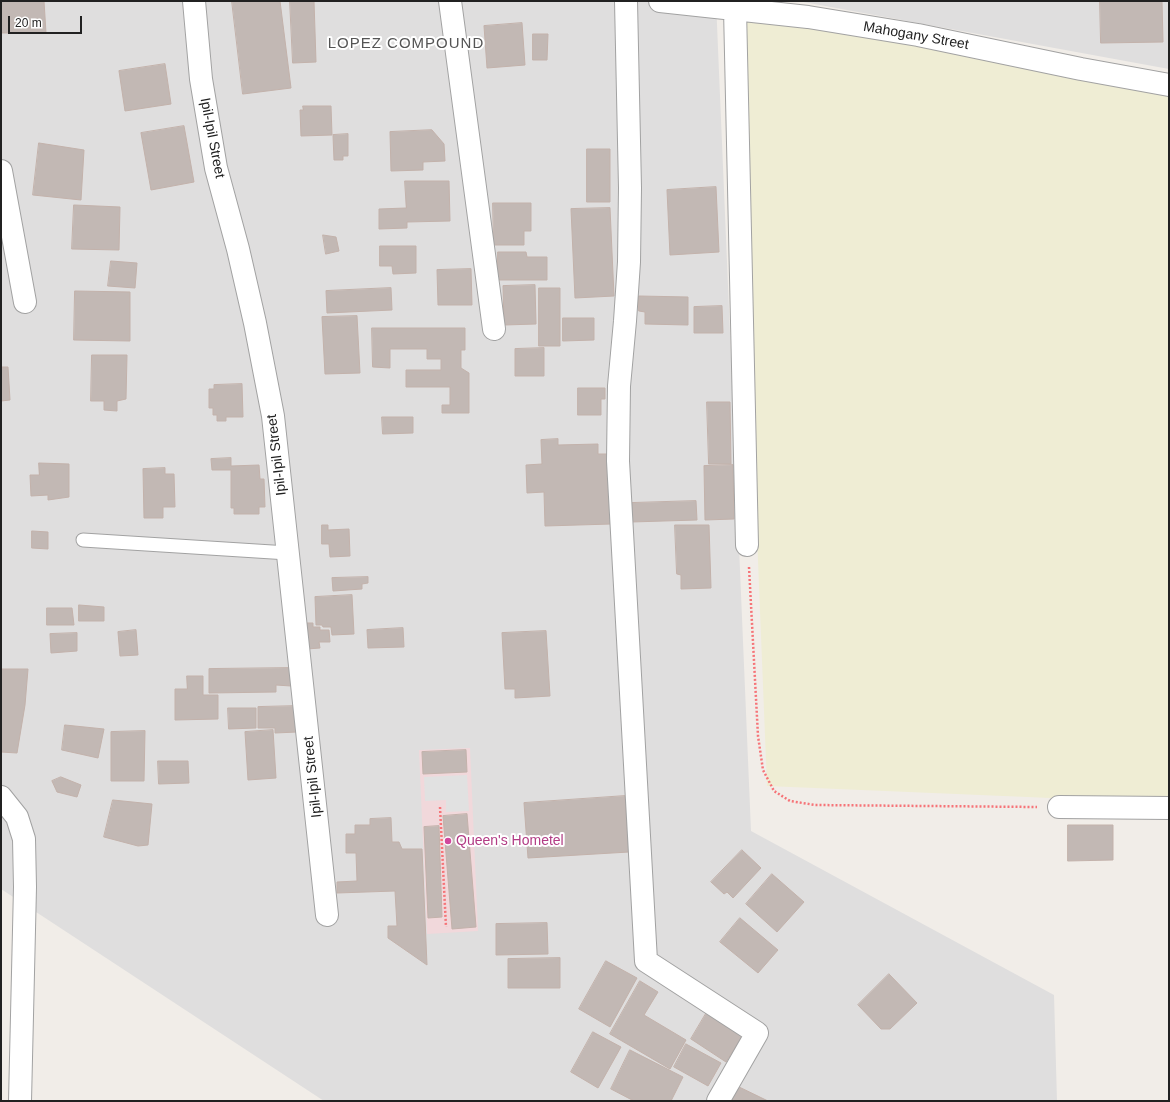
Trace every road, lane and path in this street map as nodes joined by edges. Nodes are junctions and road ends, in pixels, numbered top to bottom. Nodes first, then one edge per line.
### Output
1 (194, 1) edge
2 (450, 1) edge
3 (626, 1) edge
4 (660, 1) edge
5 (735, 9) junction
6 (1169, 84) edge
7 (1, 171) edge
8 (25, 302) dead end
9 (494, 329) dead end
10 (83, 540) dead end
11 (747, 545) joint
12 (288, 553) junction
13 (1, 797) edge
14 (1059, 807) joint
15 (440, 808) dead end
16 (1169, 808) edge
17 (327, 915) dead end
18 (446, 928) dead end
19 (20, 1101) edge
20 (718, 1101) edge

1 - 12 street, Ipil-Ipil Street
2 - 9 street
3 - 20 street
4 - 5 street, Mahogany Street
5 - 6 street, Mahogany Street
5 - 11 street
7 - 8 street
10 - 12 lane
11 - 14 path
12 - 17 street, Ipil-Ipil Street
13 - 19 street
14 - 16 street
15 - 18 path

